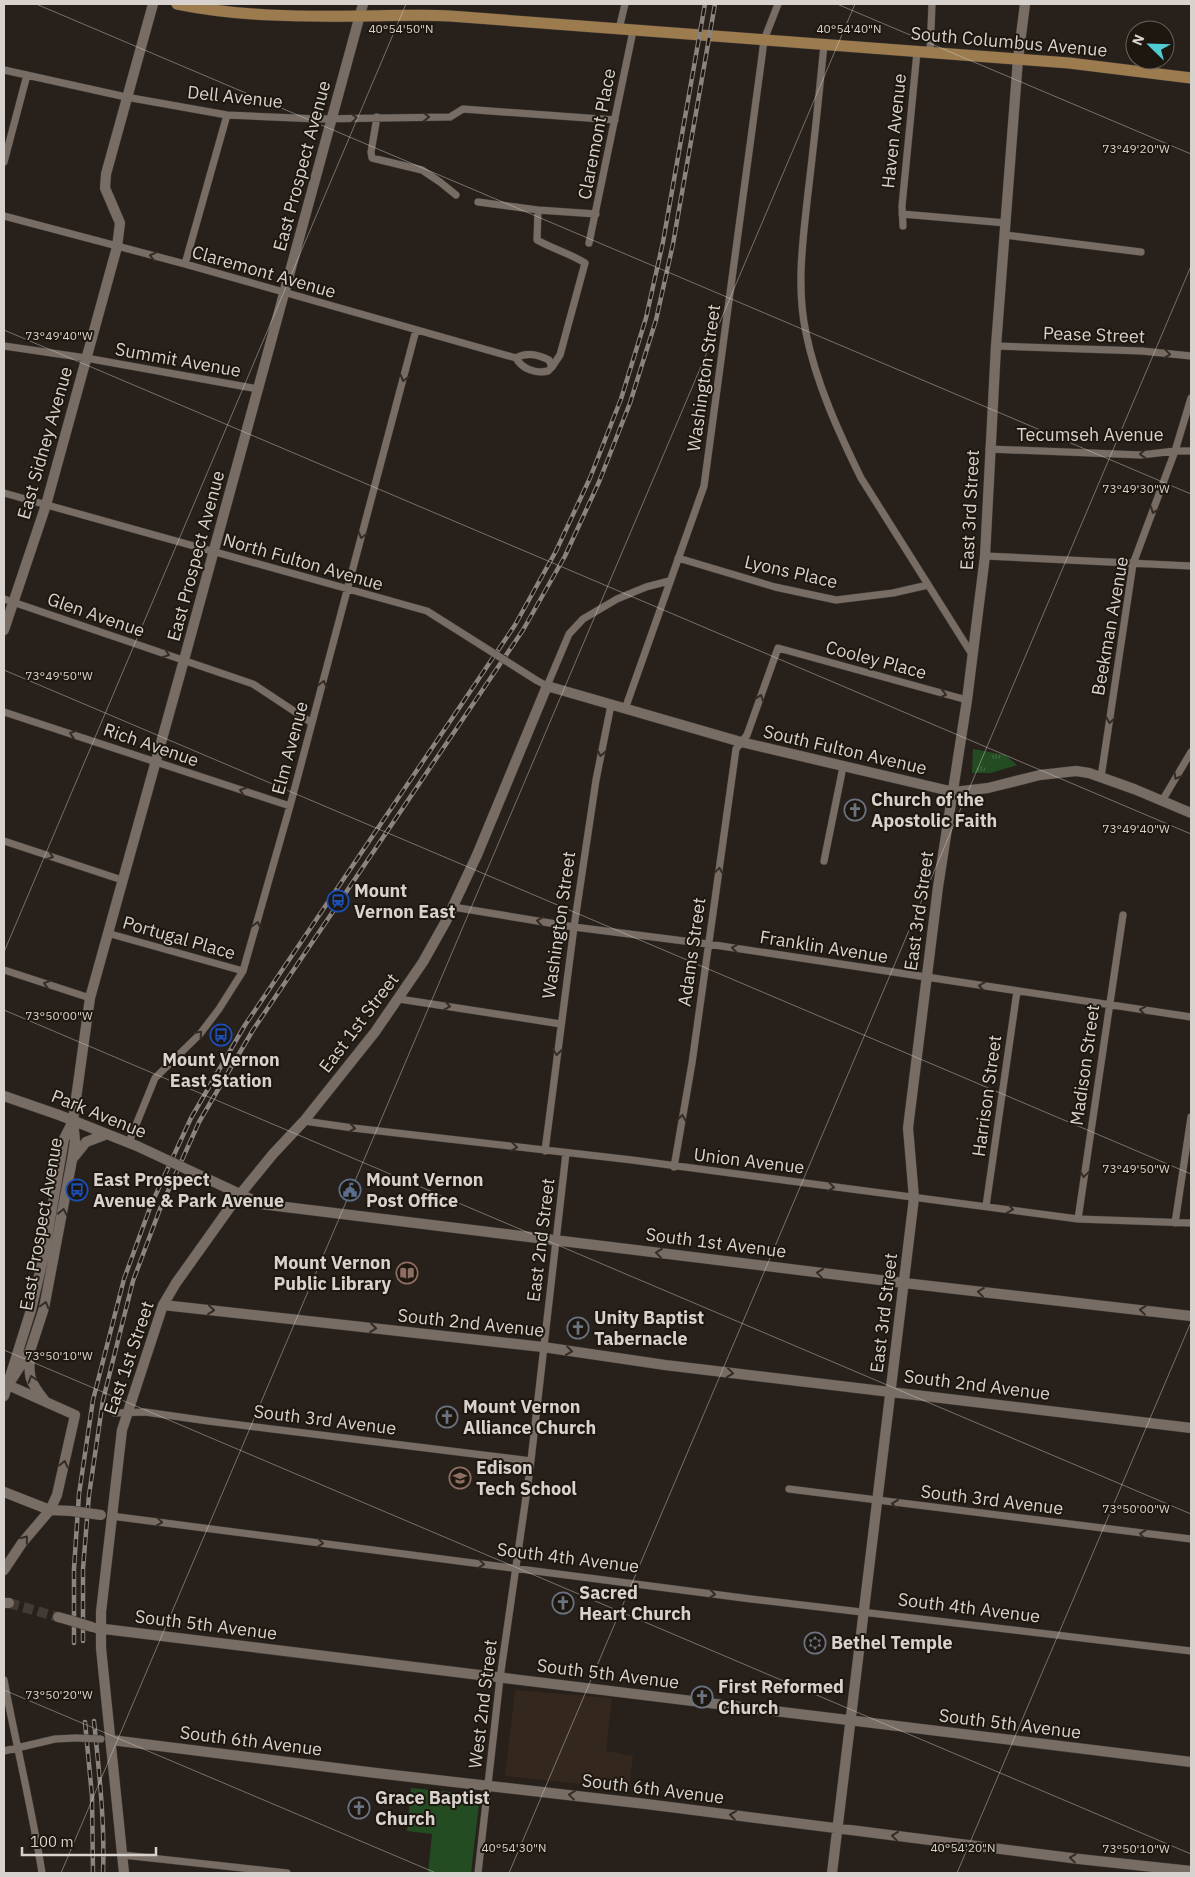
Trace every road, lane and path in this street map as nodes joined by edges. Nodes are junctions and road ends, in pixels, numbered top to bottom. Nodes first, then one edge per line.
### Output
1 (152, 4) edge
2 (177, 4) edge
3 (363, 4) edge
4 (625, 4) edge
5 (778, 4) edge
6 (932, 4) edge
7 (1025, 4) edge
8 (360, 16) junction
9 (619, 29) junction
10 (633, 31) junction
11 (764, 40) junction
12 (824, 45) junction
13 (918, 52) junction
14 (930, 52) junction
15 (1018, 59) junction
16 (4, 70) edge
17 (27, 75) junction
18 (1191, 78) edge
19 (126, 97) junction
20 (227, 115) junction
21 (377, 117) junction
22 (331, 119) junction
23 (615, 120) junction
24 (4, 162) edge
25 (456, 195) dead end
26 (478, 202) dead end
27 (538, 210) junction
28 (596, 214) junction
29 (902, 214) junction
30 (4, 216) edge
31 (1006, 223) junction
32 (903, 226) dead end
33 (1004, 235) junction
34 (589, 243) dead end
35 (117, 247) junction
36 (1141, 252) dead end
37 (184, 264) junction
38 (284, 294) junction
39 (416, 330) junction
40 (4, 346) edge
41 (996, 346) junction
42 (1191, 356) edge
43 (86, 358) junction
44 (516, 358) junction
45 (552, 367) junction
46 (258, 389) junction
47 (1191, 398) edge
48 (990, 449) junction
49 (1175, 451) junction
50 (1191, 451) edge
51 (4, 493) edge
52 (46, 505) junction
53 (214, 552) junction
54 (985, 556) junction
55 (678, 558) junction
56 (1133, 564) junction
57 (1191, 566) edge
58 (669, 581) junction
59 (928, 585) junction
60 (348, 590) junction
61 (8, 601) edge
62 (4, 630) edge
63 (778, 648) joint
64 (498, 656) joint
65 (973, 657) junction
66 (184, 660) junction
67 (547, 686) junction
68 (967, 700) junction
69 (611, 705) junction
70 (624, 709) junction
71 (4, 712) edge
72 (312, 723) junction
73 (741, 742) junction
74 (1191, 752) edge
75 (156, 762) junction
76 (843, 767) junction
77 (1101, 777) junction
78 (954, 792) junction
79 (1162, 800) junction
80 (290, 806) junction
81 (1191, 813) edge
82 (4, 841) edge
83 (824, 861) dead end
84 (122, 880) junction
85 (453, 907) junction
86 (1123, 915) dead end
87 (574, 927) junction
88 (107, 933) junction
89 (708, 944) junction
90 (4, 970) edge
91 (243, 972) junction
92 (926, 978) junction
93 (1017, 991) junction
94 (90, 998) junction
95 (399, 999) junction
96 (1109, 1004) junction
97 (1191, 1017) edge
98 (560, 1024) junction
99 (4, 1096) edge
100 (1191, 1117) edge
101 (73, 1120) junction
102 (304, 1121) junction
103 (107, 1134) junction
104 (133, 1144) junction
105 (545, 1151) junction
106 (566, 1153) junction
107 (72, 1160) junction
108 (674, 1167) junction
109 (228, 1188) joint
110 (240, 1194) junction
111 (914, 1198) junction
112 (986, 1206) junction
113 (1078, 1218) junction
114 (1175, 1223) junction
115 (1191, 1223) edge
116 (556, 1240) junction
117 (44, 1255) junction
118 (55, 1256) junction
119 (904, 1283) junction
120 (163, 1305) junction
121 (1191, 1316) edge
122 (543, 1347) junction
123 (30, 1351) junction
124 (6, 1383) edge
125 (891, 1391) junction
126 (4, 1396) edge
127 (46, 1402) junction
128 (115, 1413) dead end
129 (127, 1413) junction
130 (1191, 1428) edge
131 (531, 1461) junction
132 (789, 1489) dead end
133 (4, 1492) edge
134 (877, 1502) junction
135 (50, 1510) junction
136 (106, 1515) junction
137 (1191, 1539) edge
138 (517, 1568) junction
139 (4, 1570) edge
140 (864, 1612) junction
141 (58, 1617) tunnel mouth
142 (97, 1628) junction
143 (1191, 1651) edge
144 (500, 1678) junction
145 (4, 1680) edge
146 (851, 1720) junction
147 (106, 1740) junction
148 (17, 1749) junction
149 (4, 1751) edge
150 (1191, 1762) edge
151 (488, 1785) junction
152 (838, 1829) junction
153 (123, 1855) junction
154 (1191, 1871) edge
155 (42, 1873) edge
156 (124, 1873) edge
157 (287, 1873) edge
158 (478, 1873) edge
159 (832, 1873) edge

1 - 19 street, East Sidney Avenue
2 - 8 main road, South Columbus Avenue
3 - 8 street, East Prospect Avenue
4 - 9 street
5 - 11 street, Washington Street
6 - 14 street
7 - 15 street, East 3rd Street
8 - 9 main road, South Columbus Avenue
8 - 22 street, East Prospect Avenue
9 - 10 main road, South Columbus Avenue
10 - 11 main road, South Columbus Avenue
10 - 23 street, Claremont Place
11 - 12 main road, South Columbus Avenue
11 - 55 street, Washington Street
12 - 13 main road, South Columbus Avenue
12 - 59 street
13 - 14 main road, South Columbus Avenue
13 - 29 street, Haven Avenue
14 - 15 main road, South Columbus Avenue
15 - 18 main road, South Columbus Avenue
15 - 31 street, East 3rd Street
16 - 17 street, Dell Avenue
17 - 19 street, Dell Avenue
17 - 24 street
19 - 20 street, Dell Avenue
19 - 35 street, East Sidney Avenue
20 - 22 street, Dell Avenue
20 - 37 street
22 -> 21 street, Dell Avenue
21 -> 23 street, Dell Avenue
21 - 25 street
22 - 38 street, East Prospect Avenue
23 - 28 street, Claremont Place
26 - 27 street
27 - 28 street
27 - 45 street
28 - 34 street, Claremont Place
29 - 31 street, Haven Avenue
29 - 32 street, Haven Avenue
30 - 35 street, Claremont Avenue
31 - 33 street, East 3rd Street
33 - 36 street
33 - 41 street, East 3rd Street
37 -> 35 street, Claremont Avenue
35 - 43 street, East Sidney Avenue
37 - 38 street, Claremont Avenue
38 - 39 street, Claremont Avenue
38 - 46 street, East Prospect Avenue
39 - 44 street, Claremont Avenue
39 -> 60 street, Elm Avenue
40 - 43 street, Summit Avenue
41 -> 42 street, Pease Street
41 - 48 street, East 3rd Street
43 - 46 street, Summit Avenue
43 - 52 street, East Sidney Avenue
44 - 45 street, Claremont Avenue
44 - 45 street, Claremont Avenue
46 - 53 street, East Prospect Avenue
47 - 49 street, Beekman Avenue
49 -> 48 street, Tecumseh Avenue
48 - 54 street, East 3rd Street
49 - 50 street, Tecumseh Avenue
49 -> 56 street, Beekman Avenue
51 - 52 street, North Fulton Avenue
52 - 53 street, North Fulton Avenue
52 - 61 street, East Sidney Avenue
53 - 60 street, North Fulton Avenue
53 - 66 street, East Prospect Avenue
54 - 56 street
54 - 65 street, East 3rd Street
55 - 58 street, Washington Street
55 - 59 street, Lyons Place
56 - 57 street
56 -> 77 street, Beekman Avenue
58 - 67 street, East 1st Street
58 - 70 street, Washington Street
59 - 65 street
60 - 64 street, North Fulton Avenue, bridge
72 -> 60 street, Elm Avenue
61 - 62 street, East Sidney Avenue
61 -> 66 street, Glen Avenue
63 -> 68 street, Cooley Place
73 -> 63 street, Adams Street
64 - 67 street, South Fulton Avenue, bridge
65 - 68 street, East 3rd Street
66 - 72 street, Glen Avenue
66 - 75 street, East Prospect Avenue
67 - 69 street, South Fulton Avenue
67 - 85 street, East 1st Street
68 - 78 street, East 3rd Street
69 - 70 street, South Fulton Avenue
69 -> 87 street, Washington Street
70 - 73 street, South Fulton Avenue
75 -> 71 street, Rich Avenue
72 - 80 street, Elm Avenue
73 - 76 street, South Fulton Avenue
89 -> 73 street, Adams Street
74 -> 79 street
80 -> 75 street, Rich Avenue
75 - 84 street, East Prospect Avenue
76 - 78 street, South Fulton Avenue
76 - 83 street
77 - 78 street, South Fulton Avenue
77 - 79 street, South Fulton Avenue
78 - 92 street, East 3rd Street
79 - 81 street, South Fulton Avenue
91 -> 80 street, Elm Avenue
82 -> 84 street
84 - 88 street, East Prospect Avenue
87 -> 85 street, Franklin Avenue
85 - 95 street, East 1st Street
86 - 96 street, Madison Street
87 - 89 street, Franklin Avenue
87 - 98 street, Washington Street
88 - 91 street, Portugal Place
88 - 94 street, East Prospect Avenue
92 -> 89 street, Franklin Avenue
108 -> 89 street, Adams Street
94 -> 90 street
104 -> 91 street, Elm Avenue
93 -> 92 street, Franklin Avenue
92 - 111 street, East 3rd Street
93 - 96 street, Franklin Avenue
93 - 112 street, Harrison Street
94 - 101 street, East Prospect Avenue
95 -> 98 street
95 - 102 street, East 1st Street
97 -> 96 street, Franklin Avenue
96 -> 113 street, Madison Street
98 -> 105 street, Washington Street
99 - 101 street, Park Avenue
100 - 114 street
101 - 103 street, Park Avenue
101 - 107 street, East Prospect Avenue
101 - 117 street, East Prospect Avenue
102 -> 105 street, Union Avenue
102 - 110 street, East 1st Street
103 - 104 street, Park Avenue
103 - 107 street
104 - 109 street, Park Avenue, bridge
105 - 106 street, Union Avenue
106 - 108 street, Union Avenue
106 - 116 street, East 2nd Street
118 -> 107 street, East Prospect Avenue
108 -> 111 street, Union Avenue
109 - 110 street, South 1st Avenue
110 - 116 street, South 1st Avenue
110 - 120 street, East 1st Street
111 - 112 street, Union Avenue
111 - 119 street, East 3rd Street
112 -> 113 street, Union Avenue
113 - 114 street, Union Avenue
114 - 115 street, Union Avenue
119 -> 116 street, South 1st Avenue
116 - 122 street, East 2nd Street
117 - 118 street
117 - 124 street, East Prospect Avenue
123 -> 118 street, East Prospect Avenue
121 -> 119 street, South 1st Avenue
119 - 125 street, East 3rd Street
120 -> 122 street, South 2nd Avenue
120 - 129 street, East 1st Street
122 -> 125 street, South 2nd Avenue
122 - 131 street, East 2nd Street
123 - 124 street, East Prospect Avenue
127 -> 123 street
124 - 126 street, East Prospect Avenue
124 - 127 street
125 - 130 street, South 2nd Avenue
125 - 134 street, East 3rd Street
135 -> 127 street
128 - 129 street, South 3rd Avenue
129 - 131 street, South 3rd Avenue
129 - 136 street, East 1st Street
131 - 138 street, East 2nd Street
132 - 134 street, South 3rd Avenue
133 - 135 street, South 4th Avenue
137 -> 134 street, South 3rd Avenue
134 - 140 street, East 3rd Street
135 - 136 street, South 4th Avenue, bridge
139 -> 135 street
136 -> 138 street, South 4th Avenue
136 - 142 street, East 1st Street
138 -> 140 street, South 4th Avenue
138 - 144 street, West 2nd Street
140 - 143 street, South 4th Avenue
140 - 146 street, East 3rd Street
141 - 142 street, South 5th Avenue, bridge
142 - 144 street, South 5th Avenue
142 - 147 street, East 1st Street
144 - 146 street, South 5th Avenue
144 - 151 street, West 2nd Street
145 - 148 street
146 - 150 street, South 5th Avenue
146 - 152 street, East 3rd Street
147 - 148 street, bridge
147 - 151 street, South 6th Avenue
147 - 153 street, East 1st Street
148 - 149 street
148 - 155 street
152 -> 151 street, South 6th Avenue
151 - 158 street, West 2nd Street
154 -> 152 street, South 6th Avenue
152 - 159 street, East 3rd Street
153 - 156 street, East 1st Street
153 - 157 street

